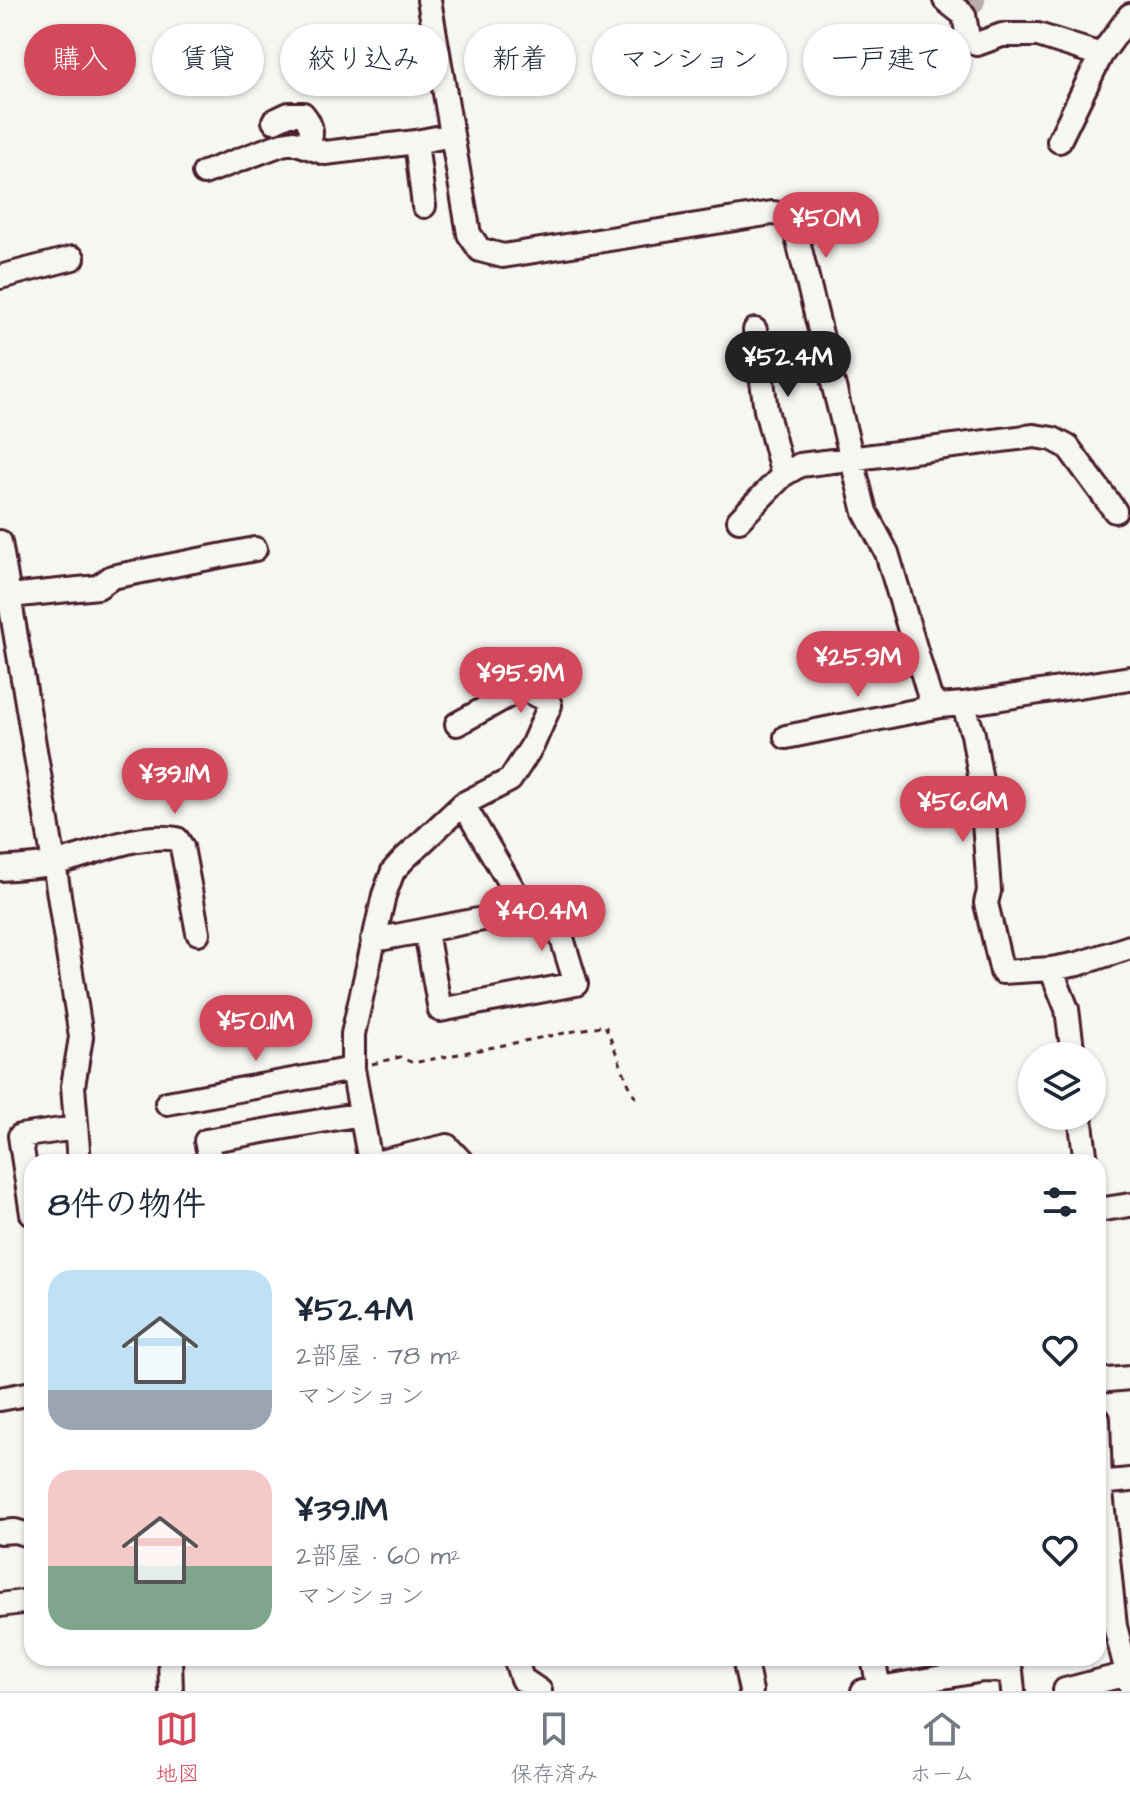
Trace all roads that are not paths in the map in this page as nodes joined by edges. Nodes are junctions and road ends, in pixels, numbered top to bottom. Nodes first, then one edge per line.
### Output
1 (429, 0) edge
2 (945, 0) edge
3 (1130, 15) edge
4 (1101, 55) junction
5 (274, 121) dead end
6 (452, 135) junction
7 (1059, 141) dead end
8 (416, 142) junction
9 (308, 146) junction
10 (204, 173) dead end
11 (424, 206) dead end
12 (73, 258) dead end
13 (0, 277) edge
14 (755, 330) dead end
15 (852, 458) junction
16 (783, 475) junction
17 (1115, 511) dead end
18 (739, 520) dead end
19 (0, 542) edge
20 (255, 549) dead end
21 (4, 596) edge
22 (1130, 678) edge
23 (963, 704) junction
24 (940, 706) junction
25 (457, 724) dead end
26 (786, 737) dead end
27 (463, 804) junction
28 (54, 863) junction
29 (0, 869) edge
30 (526, 911) junction
31 (426, 932) junction
32 (198, 933) dead end
33 (373, 940) junction
34 (1130, 947) edge
35 (1051, 969) junction
36 (1071, 1042) edge
37 (353, 1069) junction
38 (167, 1103) dead end
39 (361, 1114) junction
40 (75, 1128) junction
41 (1082, 1130) edge
42 (78, 1154) edge
43 (209, 1154) edge
44 (368, 1154) edge
45 (414, 1154) edge
46 (454, 1154) edge
47 (1085, 1154) edge
48 (24, 1162) edge
49 (1130, 1205) edge
50 (1106, 1209) edge
51 (1130, 1378) edge
52 (1106, 1380) edge
53 (24, 1394) edge
54 (0, 1399) edge
55 (1130, 1480) edge
56 (1106, 1482) edge
57 (0, 1532) edge
58 (24, 1534) edge
59 (1106, 1546) edge
60 (170, 1666) edge
61 (518, 1666) edge
62 (746, 1666) edge
63 (872, 1666) edge
64 (1128, 1679) edge
65 (871, 1690) edge
66 (1065, 1690) edge
67 (171, 1691) edge
68 (540, 1691) edge
69 (751, 1691) edge
70 (1013, 1691) edge

1 - 6 street
2 - 4 street
3 - 4 street
4 - 7 street
5 - 9 street
6 - 8 street
6 - 15 street
8 - 9 street
8 - 11 street
9 - 10 street
12 - 13 street
14 - 16 street
15 - 16 street
15 - 17 street
15 - 24 street
16 - 18 street
19 - 21 street
20 - 21 street
21 - 28 street
22 - 23 street
23 - 24 street
23 - 35 street
24 - 26 street
25 - 27 street
27 - 30 street
27 - 33 street
28 - 29 street
28 - 32 street
28 - 40 street
30 - 31 street
30 - 31 street
31 - 33 street
33 - 37 street
34 - 35 street
35 - 36 street
37 - 38 street
37 - 39 street
39 - 43 street
39 - 44 street
40 - 42 street
40 - 48 street
41 - 47 street
45 - 46 street
49 - 50 street
51 - 52 street
53 - 54 street
55 - 56 street
57 - 58 street
59 - 64 street
60 - 67 street
61 - 68 street
62 - 69 street
63 - 65 street
64 - 66 street
65 - 70 street

